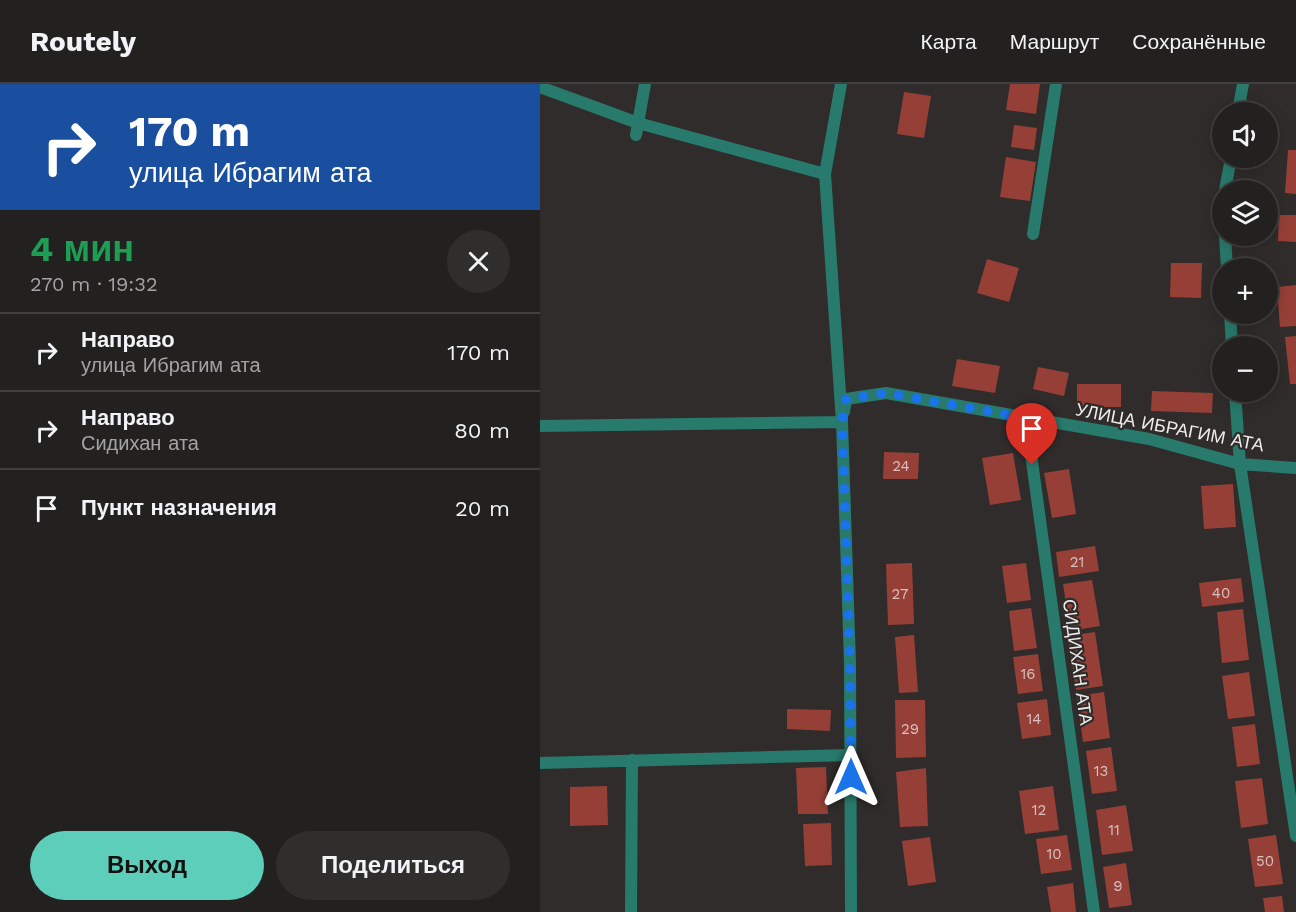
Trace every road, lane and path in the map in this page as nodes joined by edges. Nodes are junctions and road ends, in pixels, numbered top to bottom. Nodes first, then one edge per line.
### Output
1 (645, 84) edge
2 (841, 84) edge
3 (1056, 84) edge
4 (1243, 84) edge
5 (540, 87) edge
6 (1240, 102) edge
7 (637, 129) junction
8 (825, 174) junction
9 (1033, 234) dead end
10 (1236, 402) edge
11 (1026, 418) junction
12 (842, 422) junction
13 (540, 426) edge
14 (1240, 464) junction
15 (1296, 468) edge
16 (850, 755) junction
17 (632, 760) junction
18 (540, 763) edge
19 (1296, 836) edge
20 (631, 912) edge
21 (851, 912) edge
22 (1094, 912) edge

1 - 7 street
2 - 8 street
3 - 9 street
4 - 6 street
5 - 7 street
7 - 8 street
8 - 12 street
10 - 14 street
11 - 12 street, УЛИЦА ИБРАГИМ АТА
11 - 14 street, УЛИЦА ИБРАГИМ АТА
11 - 22 street, СИДИХАН АТА
12 - 13 street
12 - 16 street
14 - 15 street, УЛИЦА ИБРАГИМ АТА
14 - 19 street
16 - 17 street
16 - 21 street
17 - 18 street
17 - 20 street

